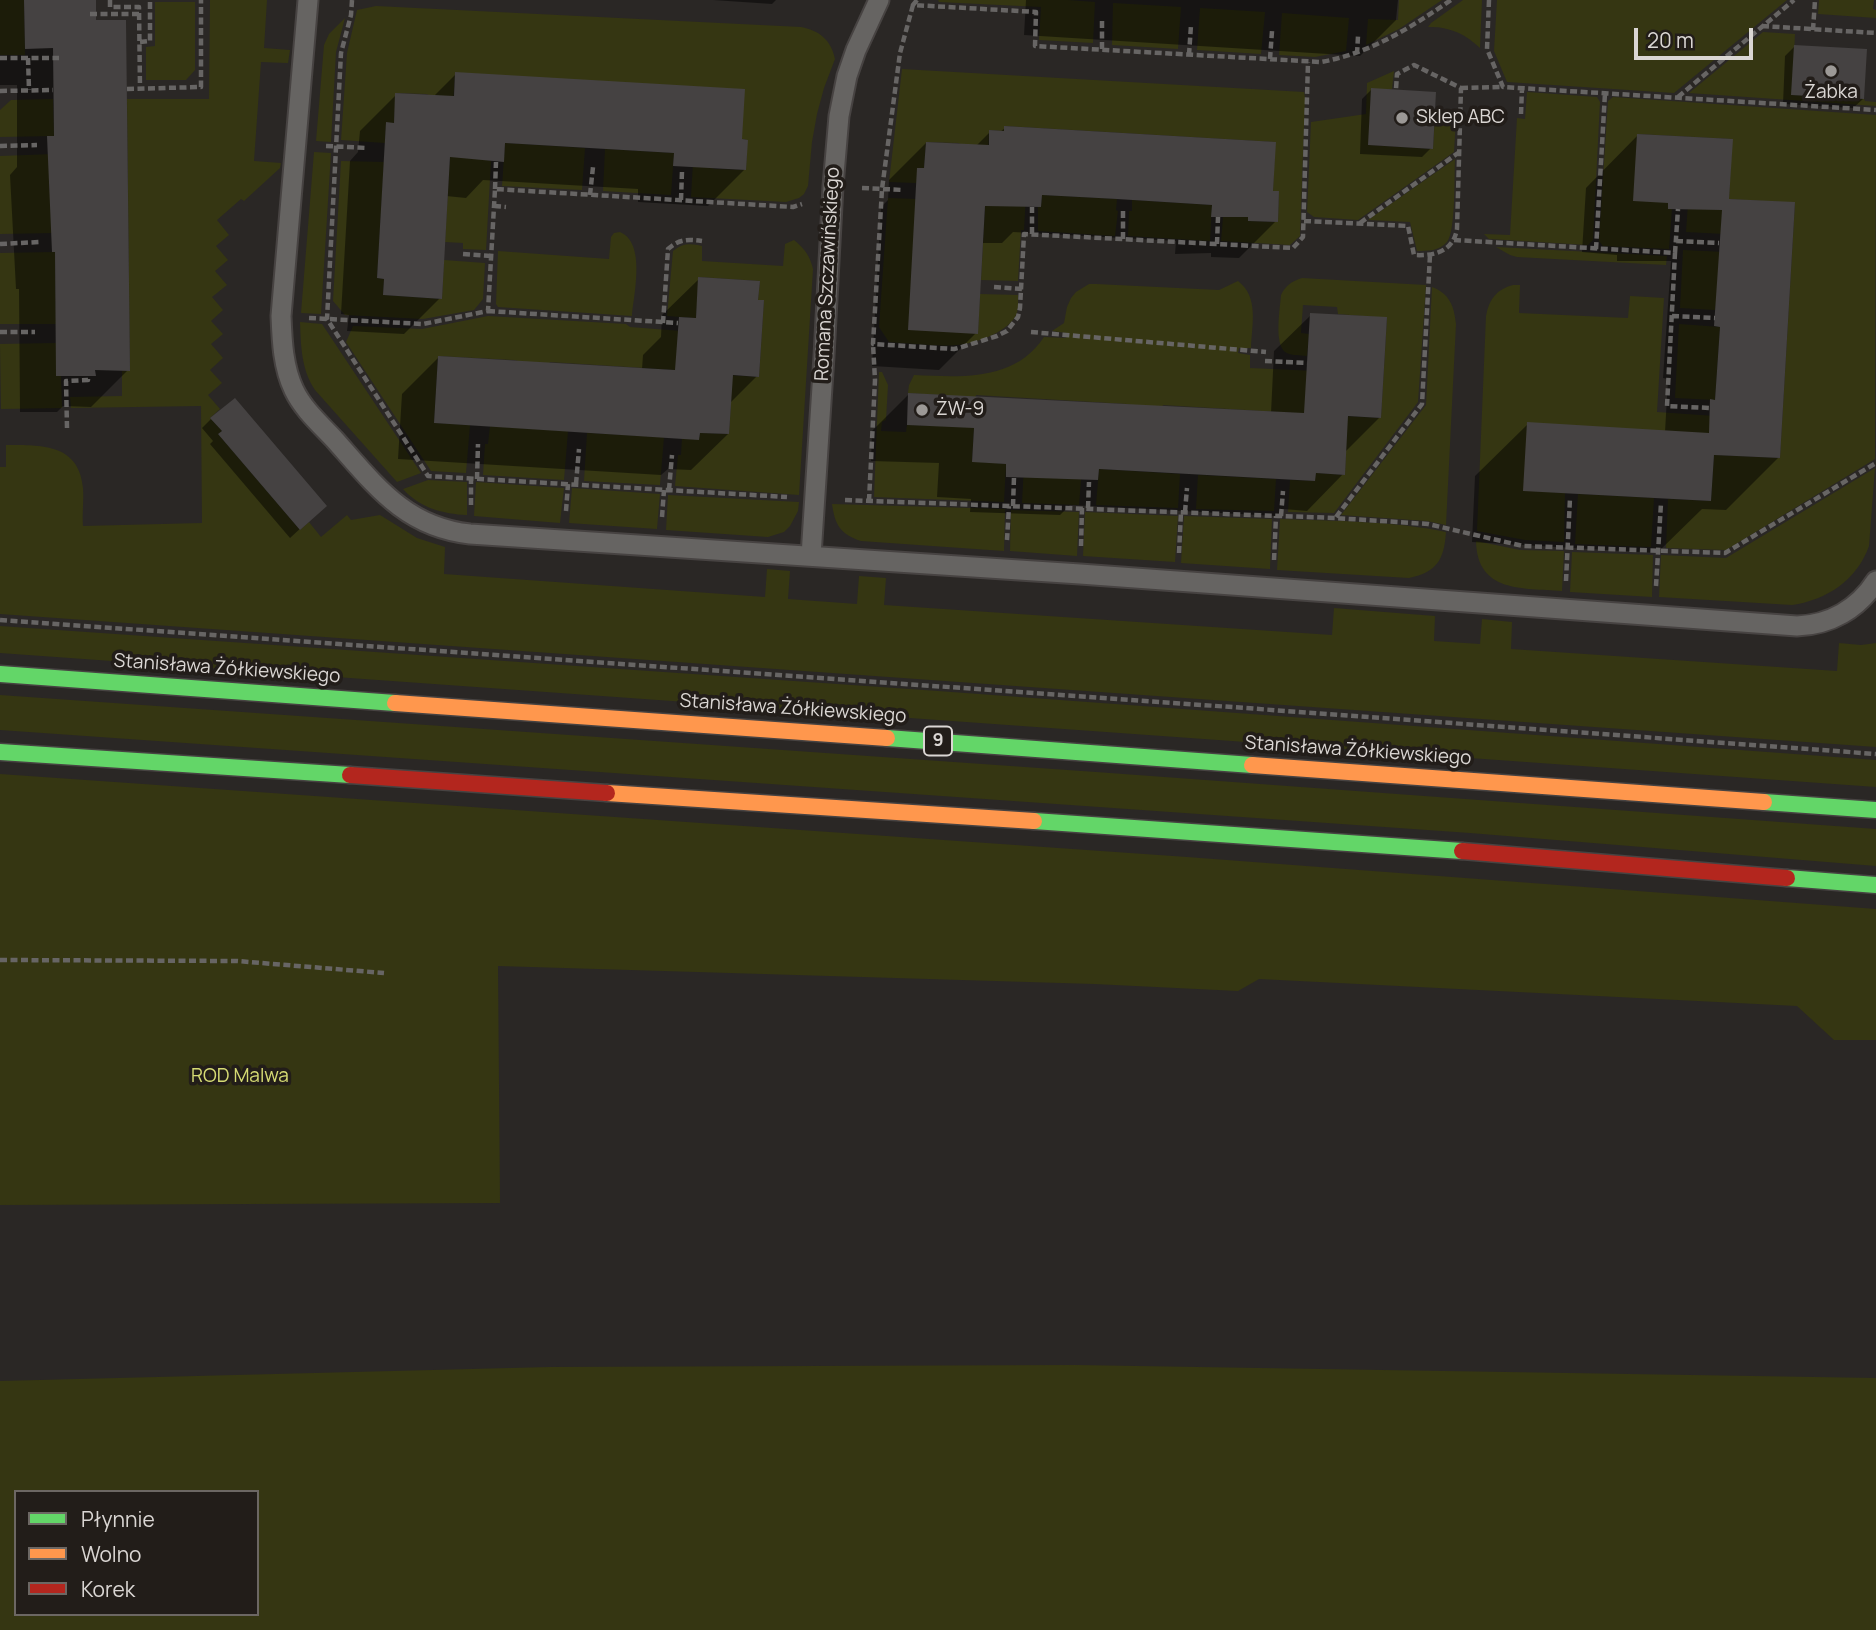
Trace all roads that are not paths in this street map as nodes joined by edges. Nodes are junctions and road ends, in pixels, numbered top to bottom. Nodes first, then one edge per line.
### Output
1 (308, 0) edge
2 (879, 0) edge
3 (811, 556) junction
4 (1875, 583) edge
5 (0, 674) edge
6 (0, 752) edge
7 (1876, 810) edge
8 (1876, 885) edge

1 - 3 lane
2 - 3 lane, Romana Szczawińskiego
3 - 4 lane
5 - 7 main road, Stanisława Żółkiewskiego / 9
6 - 8 main road

